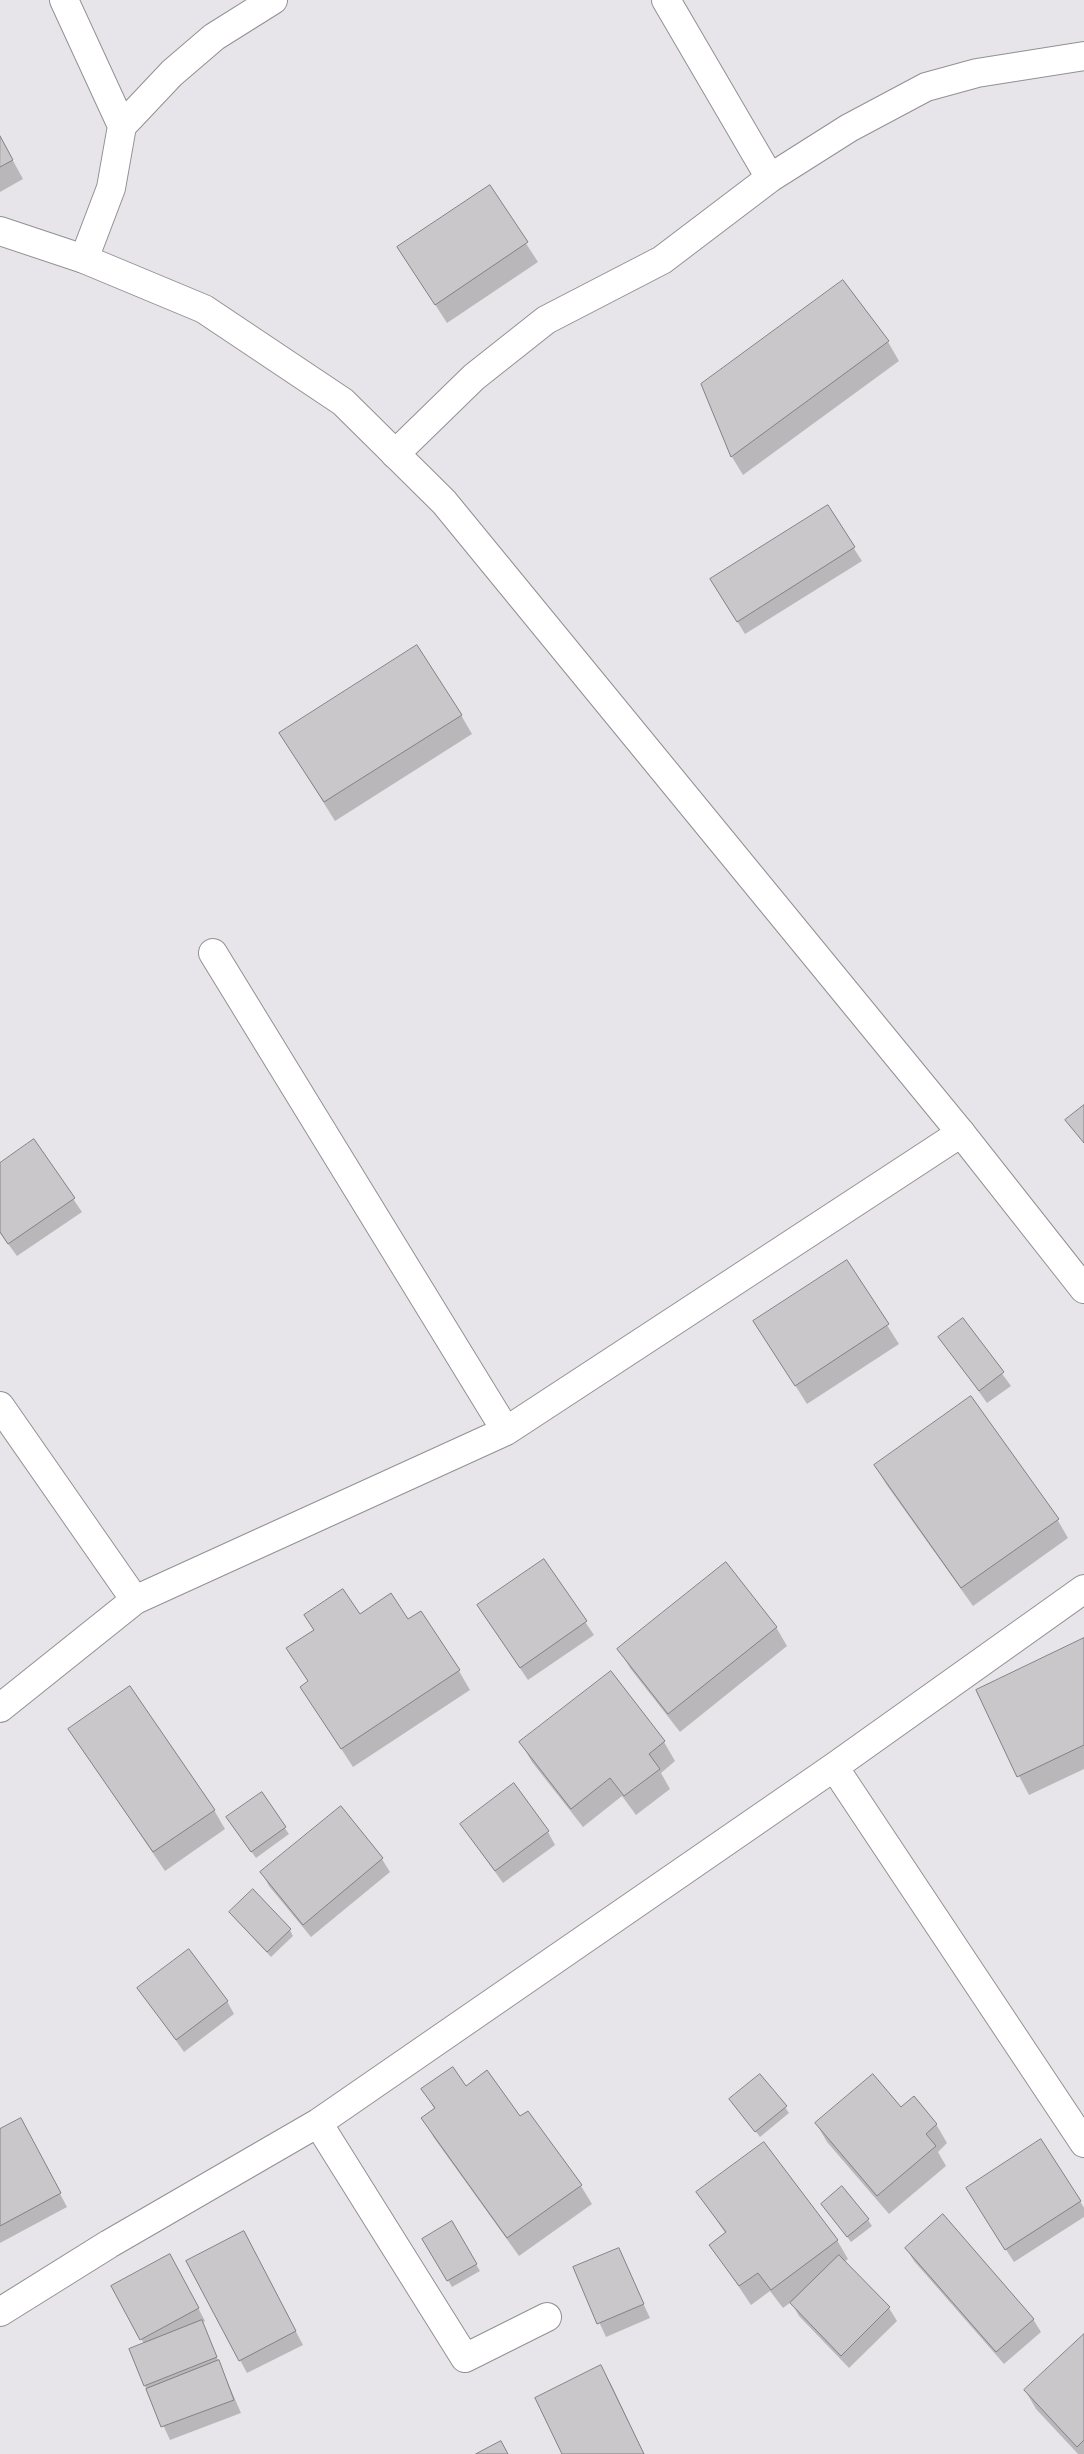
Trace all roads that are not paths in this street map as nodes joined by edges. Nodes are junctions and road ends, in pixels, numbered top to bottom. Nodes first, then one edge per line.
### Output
1 (64, 0) edge
2 (273, 0) edge
3 (666, 0) edge
4 (1084, 56) edge
5 (122, 126) junction
6 (770, 178) junction
7 (0, 231) edge
8 (84, 259) junction
9 (395, 454) junction
10 (213, 953) dead end
11 (961, 1133) junction
12 (1084, 1289) edge
13 (0, 1406) edge
14 (506, 1431) junction
15 (1084, 1589) edge
16 (135, 1600) junction
17 (0, 1708) edge
18 (834, 1767) junction
19 (318, 2122) junction
20 (1084, 2143) edge
21 (0, 2312) edge
22 (547, 2317) dead end

1 - 5 street
2 - 5 street
3 - 6 street
4 - 6 street
5 - 8 street
6 - 9 street
7 - 8 street
8 - 9 street
9 - 11 street
10 - 14 street
11 - 12 street
11 - 14 street
13 - 16 street
14 - 16 street
15 - 18 street
16 - 17 street
18 - 19 street
18 - 20 street
19 - 21 street
19 - 22 street

